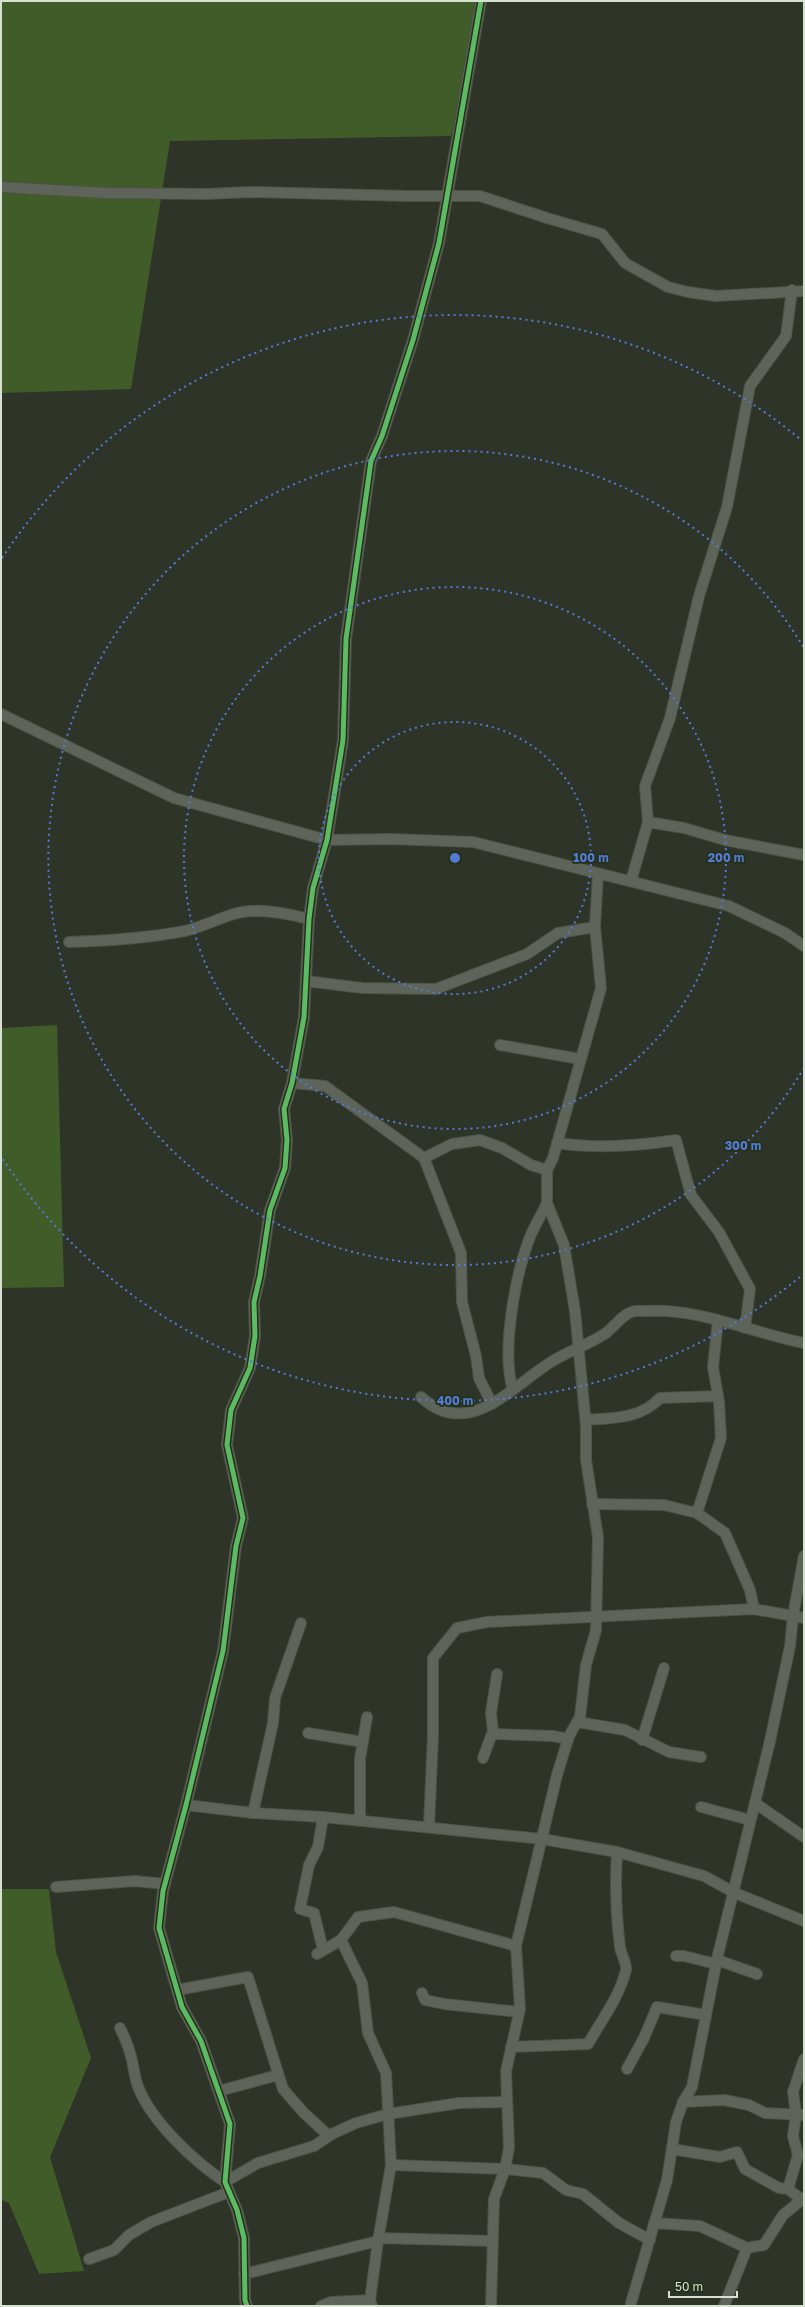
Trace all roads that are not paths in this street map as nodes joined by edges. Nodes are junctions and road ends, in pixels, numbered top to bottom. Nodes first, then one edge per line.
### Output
1 (481, 1) edge
2 (1, 187) edge
3 (447, 196) junction
4 (792, 290) junction
5 (804, 291) edge
6 (1, 714) edge
7 (648, 822) junction
8 (327, 840) junction
9 (804, 855) edge
10 (598, 874) junction
11 (631, 881) junction
12 (309, 919) junction
13 (595, 927) junction
14 (70, 942) dead end
15 (804, 946) edge
16 (306, 981) junction
17 (500, 1045) dead end
18 (580, 1059) junction
19 (292, 1083) junction
20 (557, 1143) junction
21 (424, 1158) junction
22 (547, 1170) junction
23 (547, 1203) junction
24 (718, 1320) junction
25 (745, 1328) junction
26 (804, 1343) edge
27 (580, 1347) junction
28 (513, 1390) junction
29 (718, 1396) junction
30 (421, 1397) dead end
31 (492, 1404) junction
32 (586, 1420) junction
33 (592, 1504) junction
34 (697, 1513) junction
35 (804, 1556) edge
36 (754, 1609) junction
37 (596, 1616) junction
38 (793, 1616) junction
39 (804, 1618) edge
40 (301, 1623) dead end
41 (664, 1668) dead end
42 (497, 1674) dead end
43 (367, 1717) dead end
44 (577, 1722) junction
45 (493, 1731) junction
46 (308, 1733) dead end
47 (568, 1739) junction
48 (642, 1740) junction
49 (363, 1742) junction
50 (701, 1757) dead end
51 (483, 1758) dead end
52 (755, 1803) junction
53 (186, 1805) junction
54 (701, 1807) dead end
55 (253, 1813) junction
56 (323, 1817) junction
57 (750, 1820) junction
58 (360, 1821) junction
59 (429, 1827) junction
60 (804, 1836) edge
61 (542, 1839) junction
62 (617, 1852) junction
63 (165, 1884) junction
64 (56, 1886) dead end
65 (735, 1893) junction
66 (804, 1921) edge
67 (341, 1940) junction
68 (516, 1946) junction
69 (676, 1956) dead end
70 (716, 1962) junction
71 (757, 1974) dead end
72 (177, 1990) junction
73 (422, 1993) dead end
74 (519, 2012) junction
75 (706, 2016) junction
76 (120, 2028) dead end
77 (511, 2047) junction
78 (804, 2059) edge
79 (627, 2069) dead end
80 (278, 2075) junction
81 (219, 2091) junction
82 (506, 2102) junction
83 (683, 2102) junction
84 (388, 2114) junction
85 (800, 2115) edge
86 (329, 2136) junction
87 (672, 2149) junction
88 (391, 2165) junction
89 (506, 2169) junction
90 (225, 2182) junction
91 (788, 2189) junction
92 (230, 2192) junction
93 (803, 2198) edge
94 (654, 2223) junction
95 (378, 2240) junction
96 (650, 2240) junction
97 (492, 2241) junction
98 (747, 2248) junction
99 (89, 2258) dead end
100 (244, 2274) junction
101 (631, 2302) dead end
102 (371, 2303) edge
103 (247, 2306) edge
104 (321, 2306) edge
105 (491, 2306) edge
106 (724, 2306) edge

1 - 3 street
2 - 3 street
3 - 4 street
3 - 8 street
4 - 5 street
4 - 7 street
6 - 8 street
7 - 9 street
7 - 11 street
8 - 10 street
8 - 12 street
10 - 11 street
10 - 13 street
11 - 15 street
12 - 14 street
12 - 16 street
13 - 16 street
13 - 18 street
16 - 19 street
17 - 18 street
18 - 20 street
19 - 21 street
19 - 53 street
20 - 22 street
20 - 25 street
21 - 22 street
21 - 31 street
22 - 23 street
23 - 27 street
23 - 28 street
24 - 25 street
24 - 27 street
24 - 29 street
25 - 26 street
27 - 28 street
27 - 32 street
28 - 31 street
29 - 32 street
29 - 34 street
30 - 31 street
32 - 33 street
33 - 34 street
33 - 37 street
34 - 36 street
35 - 38 street
36 - 37 street
36 - 38 street
37 - 44 street
37 - 59 street
38 - 39 street
38 - 52 street
40 - 55 street
41 - 48 street
42 - 45 street
43 - 49 street
44 - 47 street
44 - 48 street
45 - 47 street
45 - 51 street
46 - 49 street
47 - 61 street
48 - 50 street
49 - 58 street
52 - 57 street
52 - 60 street
53 - 55 street
53 - 63 street
54 - 57 street
55 - 56 street
56 - 58 street
56 - 67 street
57 - 65 street
58 - 59 street
59 - 61 street
61 - 62 street
61 - 68 street
62 - 65 street
62 - 77 street
63 - 64 street
63 - 72 street
65 - 66 street
65 - 70 street
67 - 68 street
67 - 84 street
68 - 74 street
69 - 70 street
70 - 71 street
70 - 75 street
72 - 80 street
72 - 81 street
73 - 74 street
74 - 77 street
75 - 79 street
75 - 83 street
76 - 90 street
77 - 82 street
78 - 85 street
80 - 81 street
80 - 86 street
81 - 90 street
82 - 84 street
82 - 89 street
83 - 85 street
83 - 87 street
84 - 86 street
84 - 88 street
85 - 91 street
86 - 90 street
87 - 91 street
87 - 94 street
88 - 89 street
88 - 95 street
89 - 96 street
89 - 97 street
90 - 92 street
91 - 93 street
92 - 99 street
92 - 100 street
93 - 98 street
94 - 96 street
94 - 98 street
95 - 97 street
95 - 100 street
95 - 102 street
96 - 101 street
97 - 105 street
98 - 106 street
100 - 103 street
102 - 104 street

